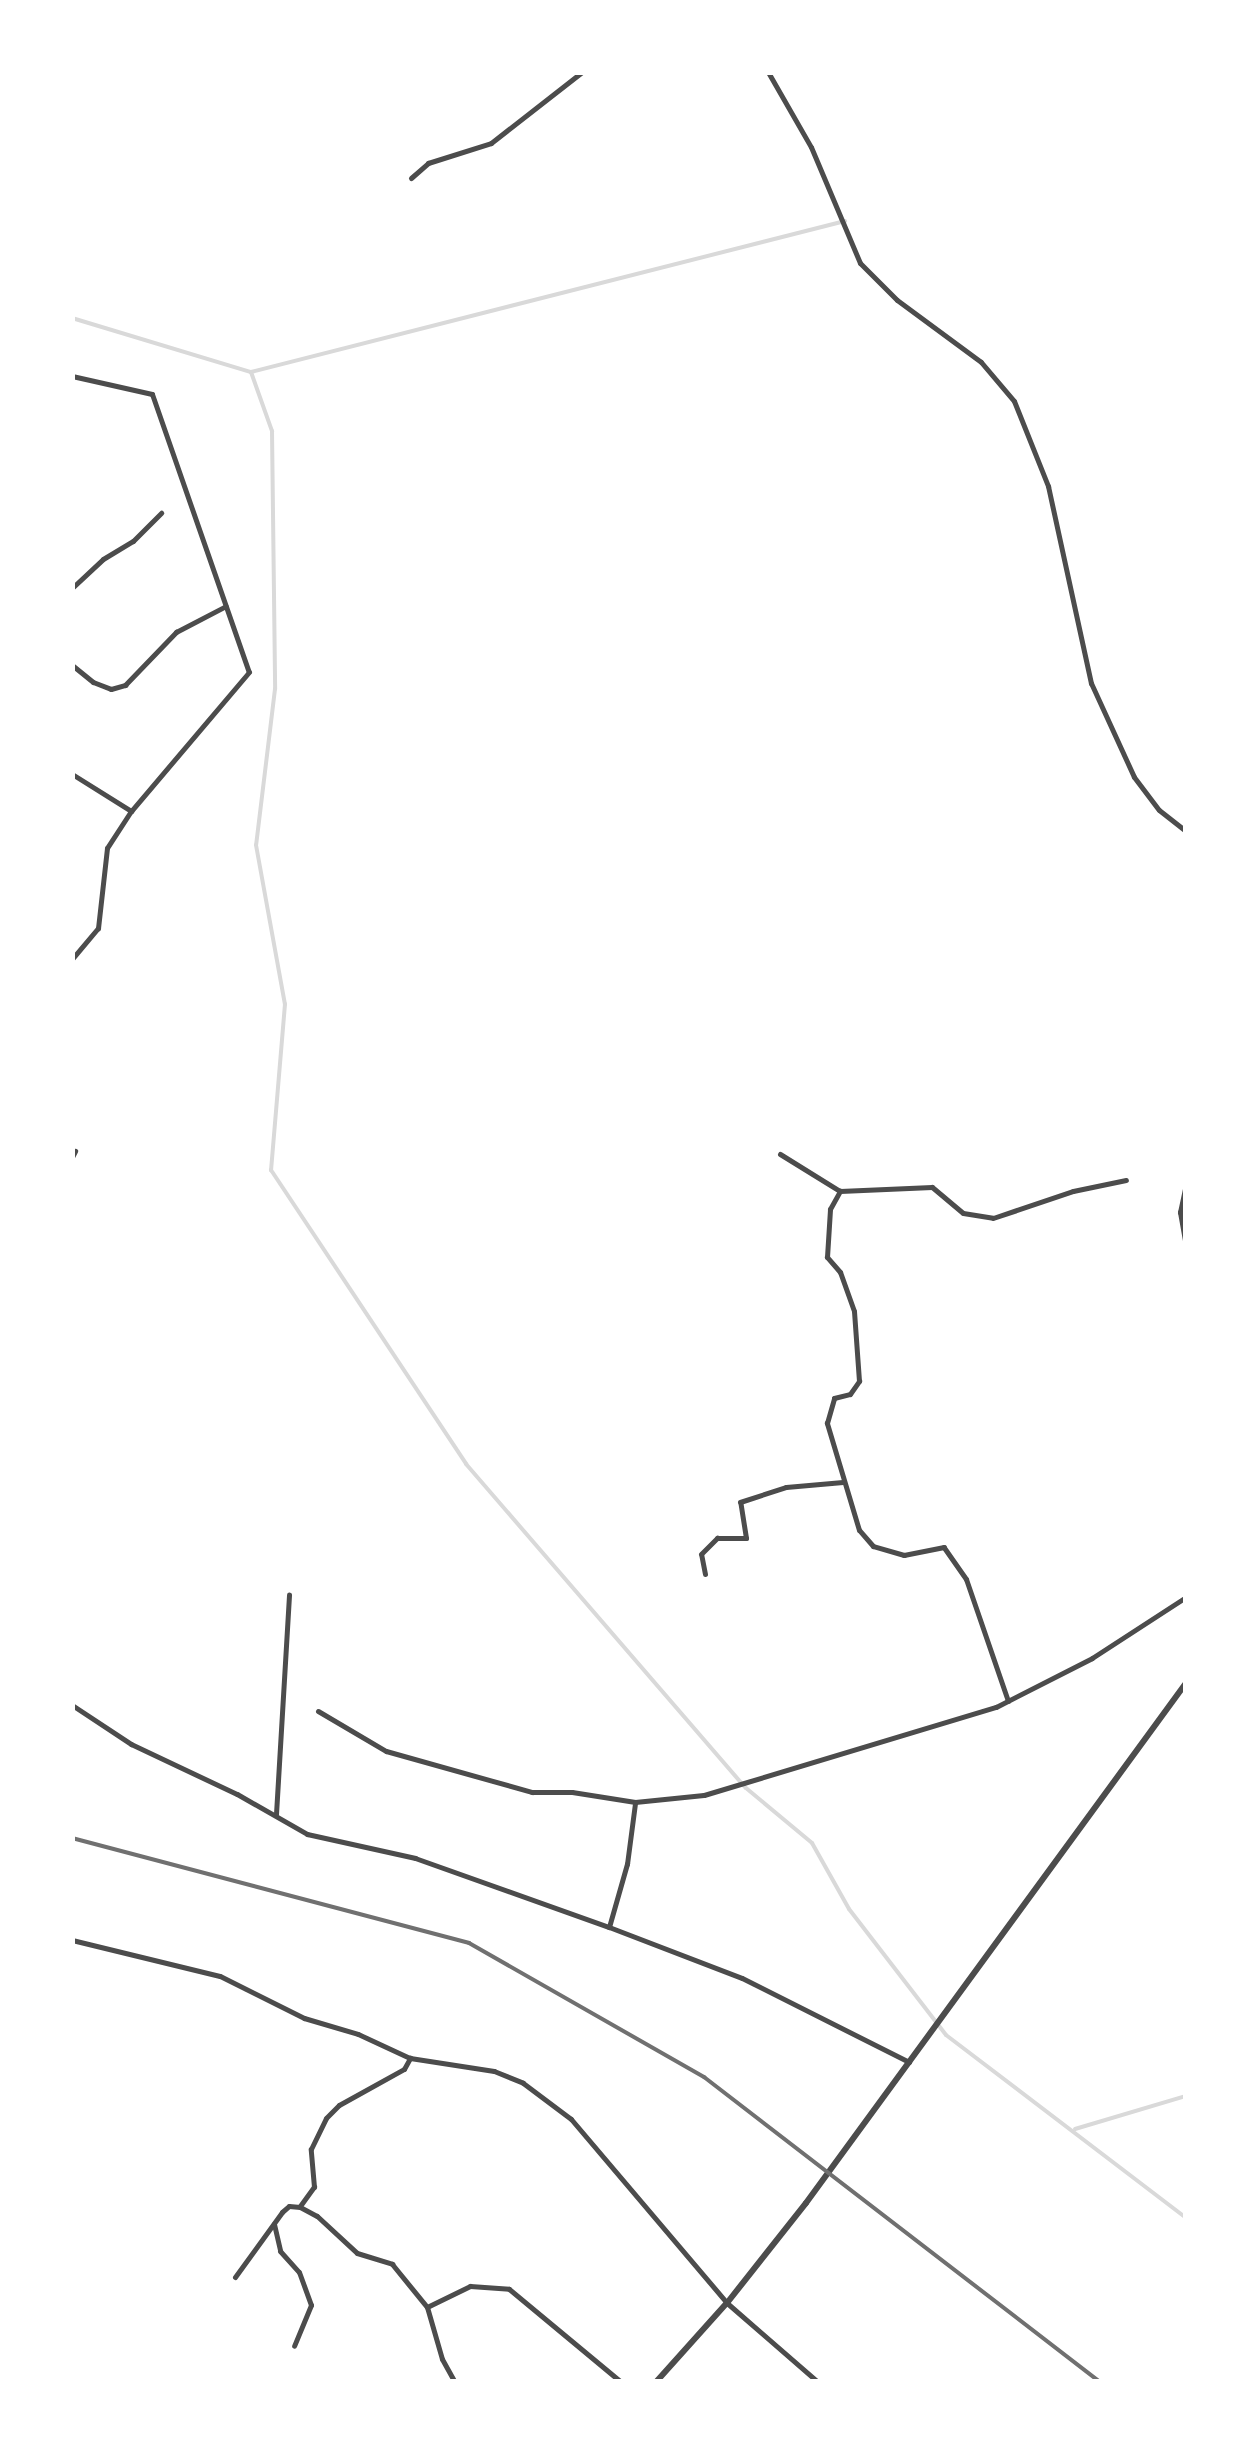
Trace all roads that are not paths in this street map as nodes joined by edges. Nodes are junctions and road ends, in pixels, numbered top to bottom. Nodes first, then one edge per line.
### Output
1 (582, 72) edge
2 (768, 72) edge
3 (411, 178) dead end
4 (72, 376) edge
5 (160, 513) dead end
6 (72, 588) edge
7 (226, 606) junction
8 (72, 664) edge
9 (72, 774) edge
10 (131, 811) junction
11 (1186, 831) edge
12 (72, 959) edge
13 (780, 1154) dead end
14 (1126, 1180) dead end
15 (1186, 1184) edge
16 (840, 1190) junction
17 (1186, 1244) edge
18 (843, 1482) junction
19 (705, 1574) dead end
20 (289, 1594) dead end
21 (1186, 1597) edge
22 (1186, 1683) edge
23 (1008, 1700) junction
24 (72, 1705) edge
25 (318, 1711) dead end
26 (635, 1802) junction
27 (276, 1814) junction
28 (609, 1927) junction
29 (72, 1940) edge
30 (410, 2058) junction
31 (910, 2062) junction
32 (300, 2207) junction
33 (274, 2224) junction
34 (235, 2277) dead end
35 (727, 2303) junction
36 (426, 2306) junction
37 (294, 2346) dead end
38 (454, 2382) edge
39 (621, 2382) edge
40 (656, 2382) edge
41 (818, 2382) edge

1 - 3 street
2 - 11 street
4 - 7 street
5 - 6 street
7 - 8 street
7 - 10 street
9 - 10 street
10 - 12 street
13 - 16 street
14 - 16 street
15 - 17 street
16 - 18 street
18 - 19 street
18 - 23 street
20 - 27 street
21 - 23 street
22 - 31 street
23 - 26 street
24 - 27 street
25 - 26 street
26 - 28 street
27 - 28 street
28 - 31 street
29 - 30 street
30 - 32 street
30 - 35 street
31 - 35 street
32 - 33 street
32 - 36 street
33 - 34 street
33 - 37 street
35 - 40 street
35 - 41 street
36 - 38 street
36 - 39 street

